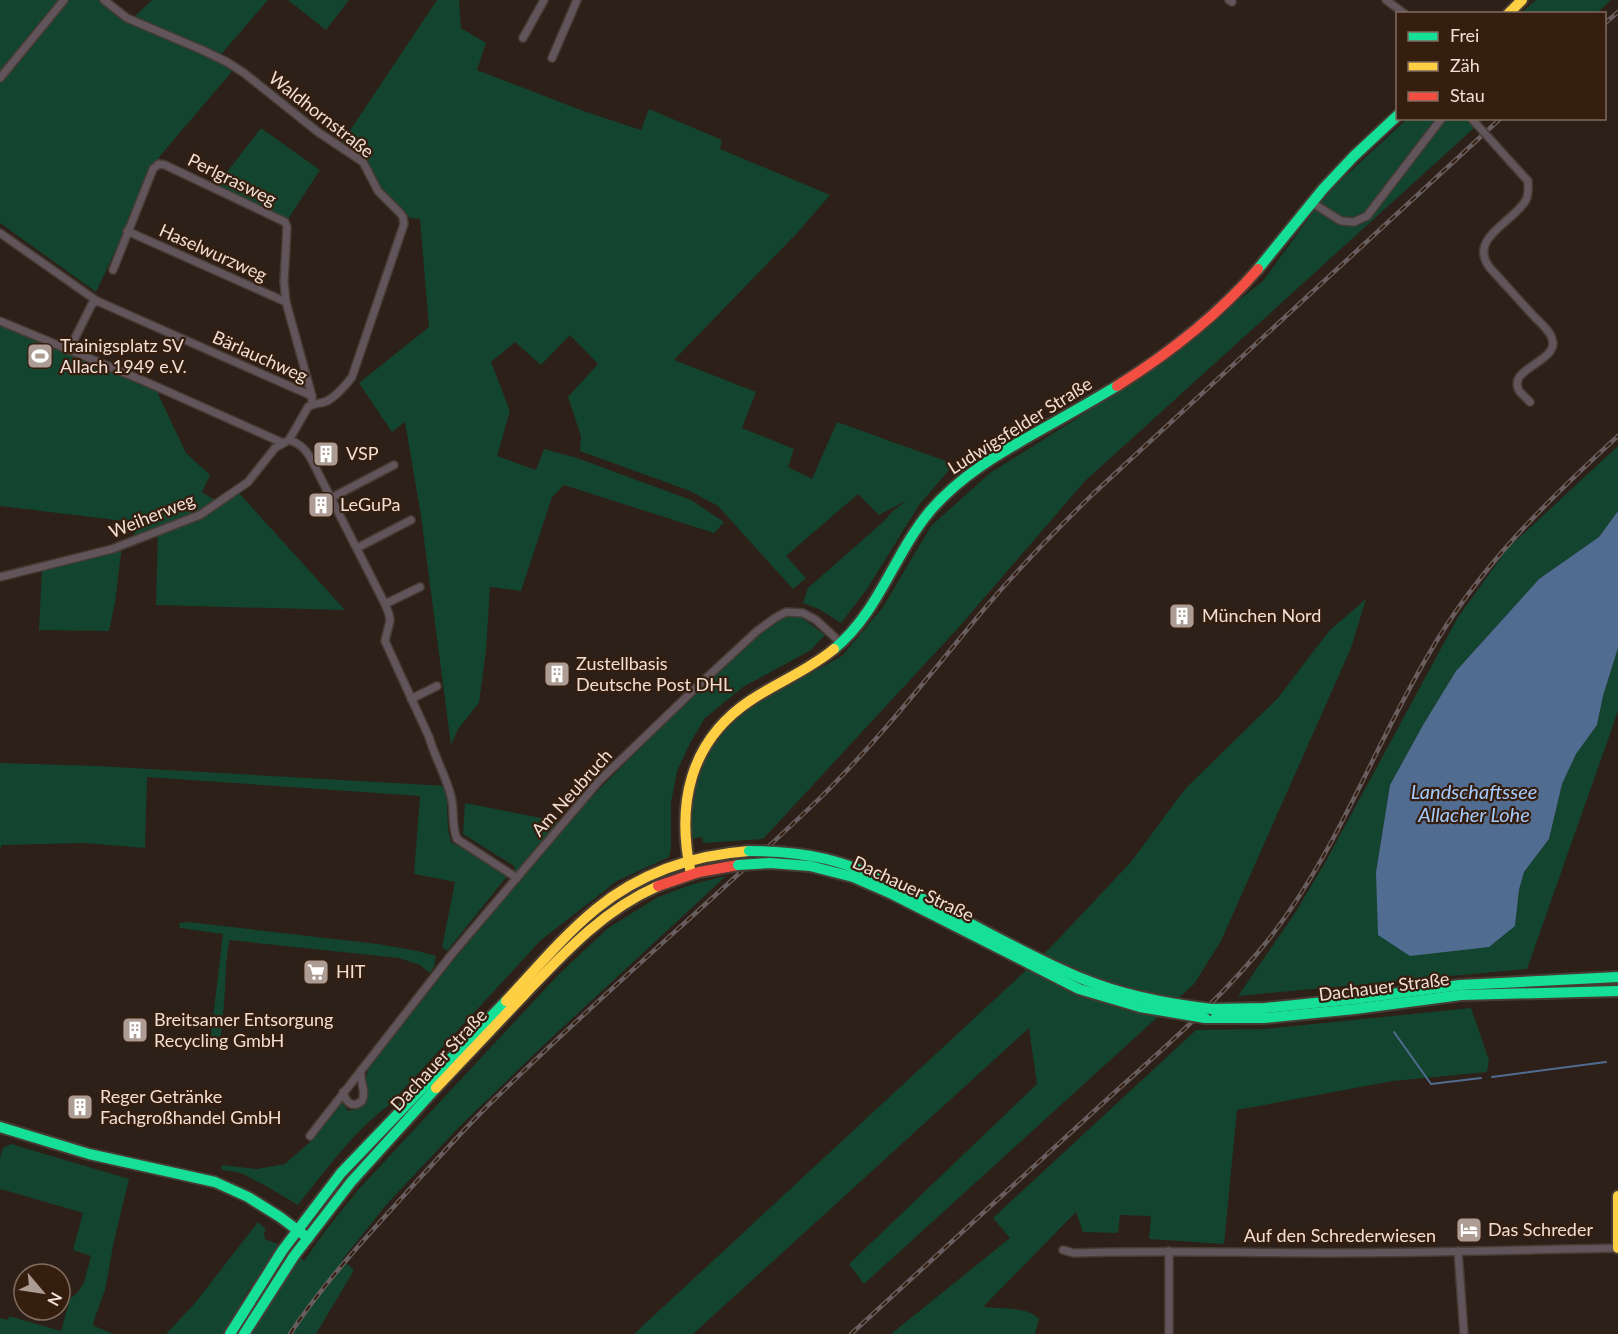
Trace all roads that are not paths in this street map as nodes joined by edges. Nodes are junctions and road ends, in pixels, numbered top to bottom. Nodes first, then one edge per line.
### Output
1 (64, 0) edge
2 (104, 0) edge
3 (544, 0) edge
4 (577, 0) edge
5 (1386, 0) edge
6 (1522, 0) edge
7 (1402, 12) edge
8 (1510, 12) edge
9 (523, 38) dead end
10 (552, 58) dead end
11 (0, 78) edge
12 (1396, 117) edge
13 (1440, 120) edge
14 (1473, 120) edge
15 (1311, 202) junction
16 (128, 231) junction
17 (0, 233) edge
18 (113, 270) dead end
19 (97, 301) junction
20 (286, 302) junction
21 (0, 321) edge
22 (69, 350) junction
23 (1530, 402) dead end
24 (311, 403) junction
25 (286, 441) junction
26 (394, 465) dead end
27 (331, 498) junction
28 (411, 520) dead end
29 (357, 548) junction
30 (0, 577) edge
31 (420, 587) dead end
32 (385, 604) junction
33 (841, 643) junction
34 (437, 686) dead end
35 (411, 699) junction
36 (687, 861) junction
37 (691, 874) junction
38 (517, 878) junction
39 (1618, 977) edge
40 (1618, 991) edge
41 (1350, 1004) junction
42 (1209, 1013) junction
43 (362, 1068) junction
44 (343, 1092) junction
45 (0, 1127) edge
46 (310, 1136) dead end
47 (1618, 1196) edge
48 (298, 1230) junction
49 (308, 1238) junction
50 (1618, 1248) edge
51 (1063, 1250) dead end
52 (1169, 1251) junction
53 (1458, 1251) junction
54 (230, 1334) edge
55 (244, 1334) edge
56 (1169, 1334) edge
57 (1464, 1334) edge

1 - 11 street
2 - 24 street, Waldhornstraße
3 - 9 street
4 - 10 street
5 - 7 street
6 - 8 main road
12 - 15 main road, Ludwigsfelder Straße
13 - 15 street
14 - 23 street, bridge
15 - 33 main road, Ludwigsfelder Straße
16 - 18 street
16 - 20 street, Haselwurzweg
16 - 20 street, Perlgrasweg
17 - 19 street, Bärlauchweg
19 - 22 street
19 - 24 street, Bärlauchweg
20 - 24 street, Perlgrasweg
21 - 22 street
22 - 25 street
24 - 25 street, Weiherweg
25 - 27 street
25 - 30 street, Weiherweg
26 - 27 street
27 - 29 street
28 - 29 street
29 - 32 street
31 - 32 street
32 - 35 street
33 - 36 main road, Ludwigsfelder Straße
33 - 38 street, Am Neubruch
34 - 35 street
35 - 38 street
36 - 37 main road, Ludwigsfelder Straße
36 - 42 main road, Dachauer Straße, bridge
36 - 48 main road, Dachauer Straße
37 - 42 main road, Dachauer Straße, bridge
37 - 49 main road, Dachauer Straße
38 - 43 street, Am Neubruch
39 - 41 main road, Dachauer Straße
40 - 41 main road, Dachauer Straße
41 - 42 main road, Dachauer Straße
43 - 44 street, Am Neubruch
43 - 44 street
44 - 46 street, Am Neubruch
45 - 48 main road
47 - 50 main road
48 - 49 main road
48 - 54 main road, Dachauer Straße
49 - 55 main road, Dachauer Straße
50 - 53 street, Auf den Schrederwiesen
51 - 52 street, Auf den Schrederwiesen
52 - 53 street, Auf den Schrederwiesen
52 - 56 street
53 - 57 street

